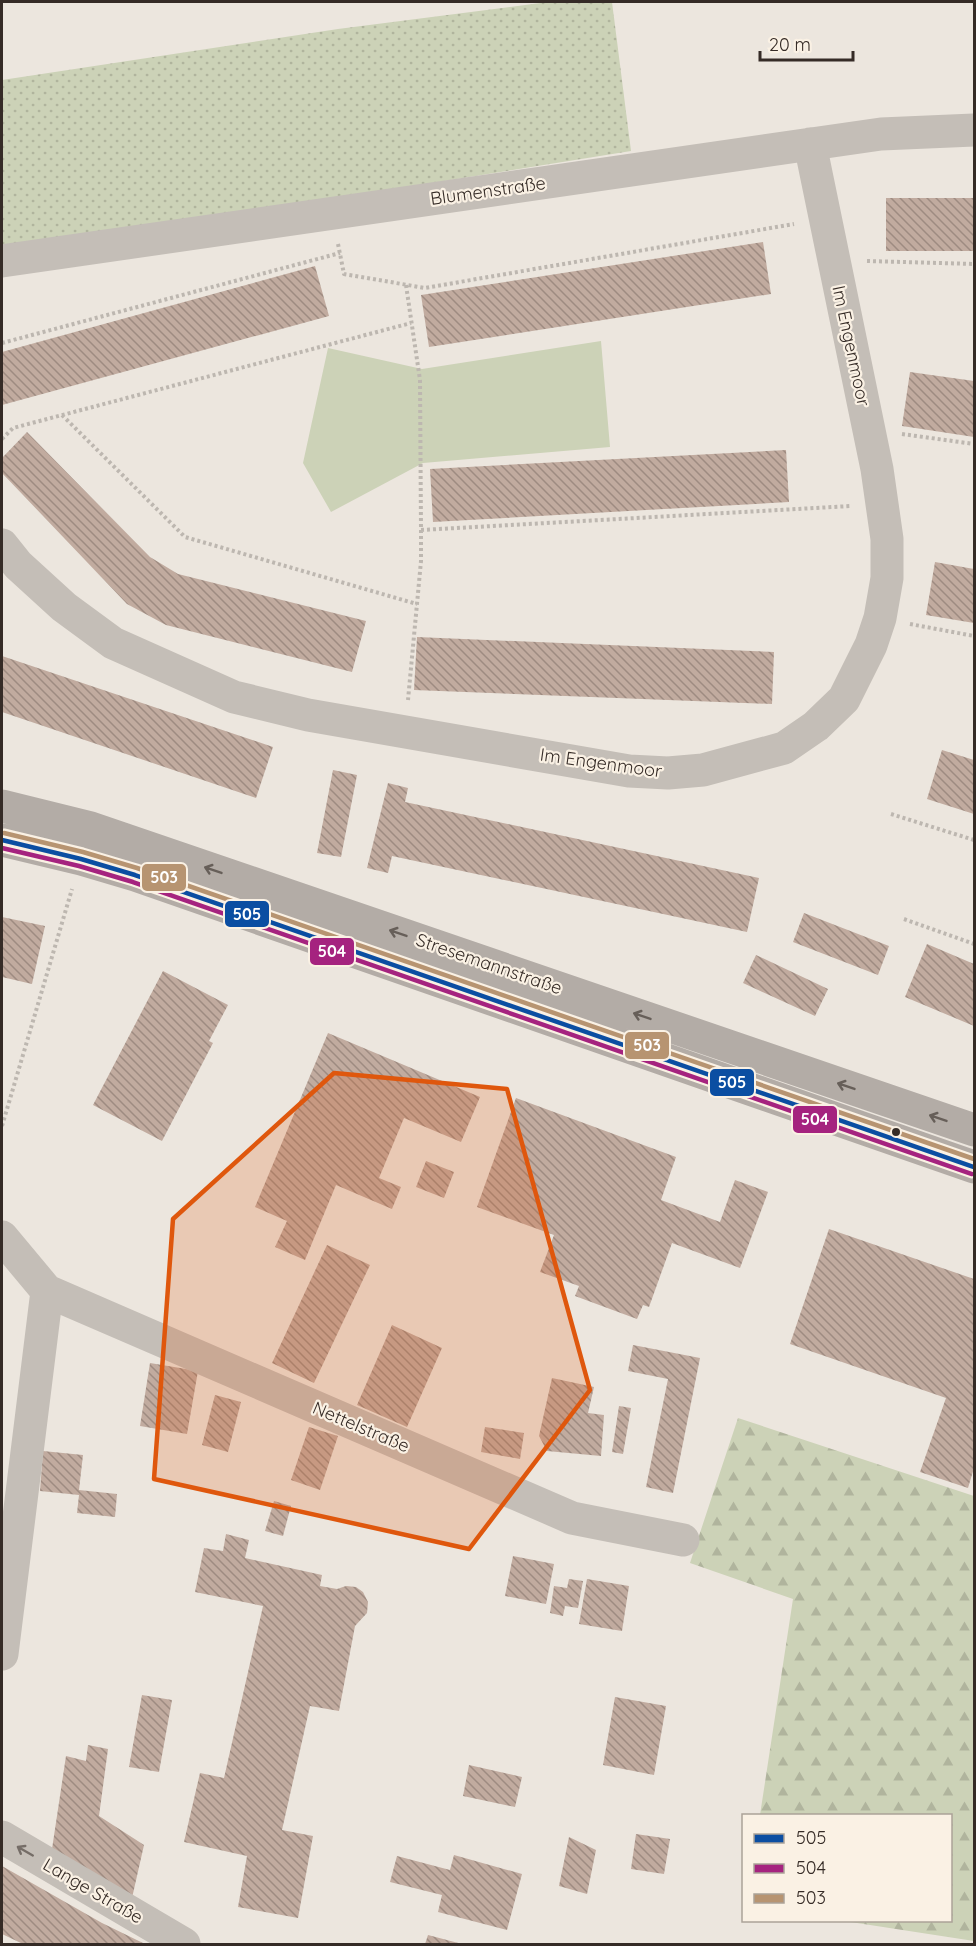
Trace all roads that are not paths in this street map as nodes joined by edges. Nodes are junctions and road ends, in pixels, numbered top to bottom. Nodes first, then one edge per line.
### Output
1 (975, 130) edge
2 (810, 144) junction
3 (2, 261) edge
4 (2, 544) edge
5 (2, 806) edge
6 (2, 840) edge
7 (975, 1130) edge
8 (975, 1167) edge
9 (2, 1237) edge
10 (47, 1292) junction
11 (683, 1540) dead end
12 (2, 1654) edge
13 (2, 1837) edge
14 (184, 1944) edge

1 - 2 street, Blumenstraße
2 - 3 street, Blumenstraße
2 - 4 street, Im Engenmoor
7 -> 5 main road, Stresemannstraße
6 - 8 main road, Stresemannstraße
9 - 10 street, Nettelstraße
10 - 11 street, Nettelstraße
10 - 12 street
14 -> 13 street, Lange Straße

